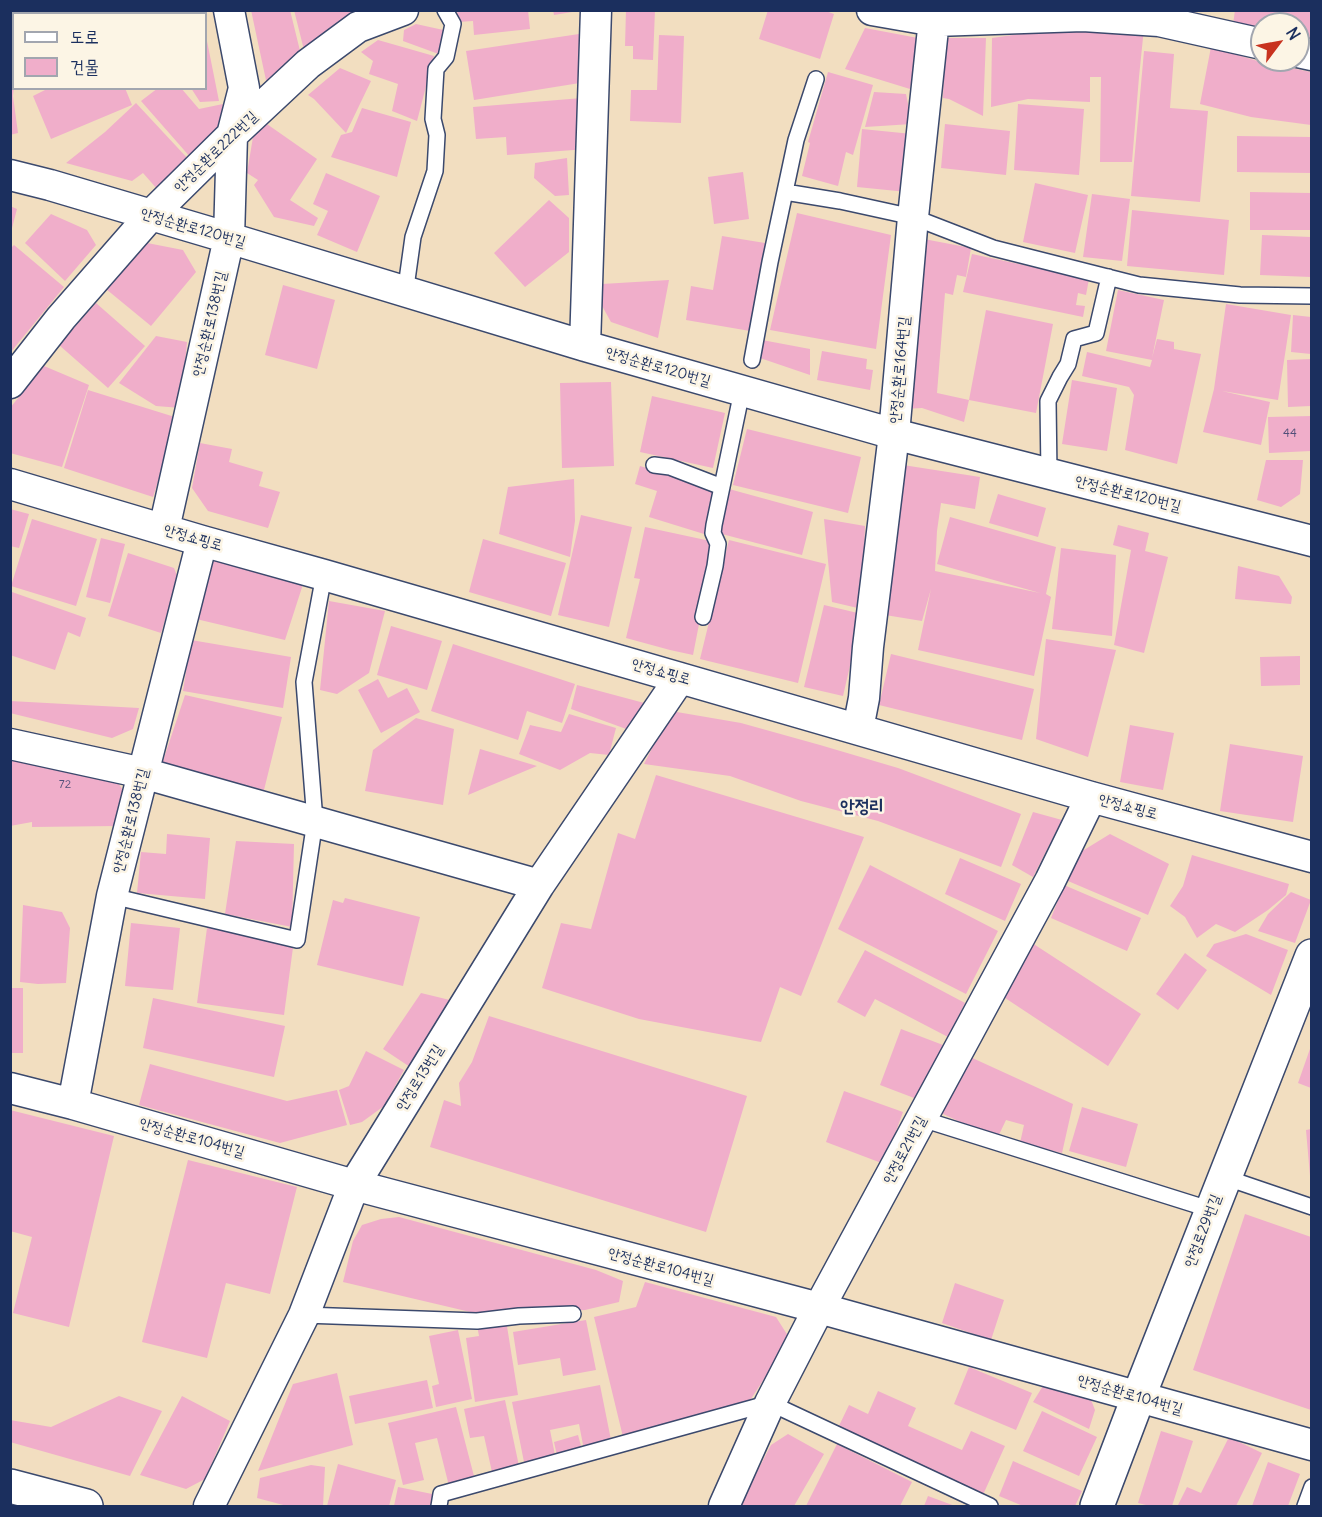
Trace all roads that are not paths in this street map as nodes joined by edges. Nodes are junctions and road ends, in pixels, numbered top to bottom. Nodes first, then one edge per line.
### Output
1 (229, 10) edge
2 (403, 10) edge
3 (445, 10) edge
4 (596, 10) edge
5 (872, 10) edge
6 (935, 16) edge
7 (1250, 41) edge
8 (816, 79) dead end
9 (232, 135) junction
10 (10, 175) edge
11 (785, 192) junction
12 (151, 215) junction
13 (913, 217) junction
14 (229, 238) junction
15 (1109, 277) junction
16 (401, 290) junction
17 (1311, 296) edge
18 (585, 346) junction
19 (752, 360) dead end
20 (10, 383) edge
21 (742, 391) junction
22 (894, 434) junction
23 (654, 465) dead end
24 (1049, 474) junction
25 (10, 484) edge
26 (722, 488) junction
27 (164, 530) junction
28 (202, 541) junction
29 (1311, 541) edge
30 (324, 575) junction
31 (703, 617) dead end
32 (680, 678) junction
33 (858, 729) junction
34 (10, 744) edge
35 (143, 773) junction
36 (1091, 797) junction
37 (315, 821) junction
38 (1311, 857) edge
39 (540, 885) junction
40 (112, 896) junction
41 (1311, 956) edge
42 (10, 1088) edge
43 (73, 1104) junction
44 (921, 1119) junction
45 (1224, 1177) junction
46 (354, 1185) junction
47 (1311, 1207) edge
48 (1212, 1210) junction
49 (819, 1308) junction
50 (573, 1314) dead end
51 (304, 1315) junction
52 (1138, 1398) junction
53 (770, 1403) junction
54 (1311, 1446) edge
55 (10, 1485) edge
56 (1311, 1487) edge
57 (86, 1506) edge
58 (209, 1506) edge
59 (439, 1506) edge
60 (724, 1506) edge
61 (990, 1506) edge
62 (1097, 1506) edge
63 (1305, 1506) edge

1 - 9 street, 안정순환로138번길
2 - 9 street, 안정순환로222번길
3 - 16 lane
4 - 18 street
5 - 6 street
6 - 7 street
6 - 13 street, 안정순환로164번길
8 - 11 lane
9 - 12 street, 안정순환로222번길
9 - 14 street, 안정순환로138번길
10 - 12 street, 안정순환로120번길
11 - 13 lane
11 - 19 lane
12 - 14 street, 안정순환로120번길
12 - 20 street, 안정순환로222번길
13 - 15 lane
13 - 22 street, 안정순환로164번길
14 - 16 street, 안정순환로120번길
14 - 27 street, 안정순환로138번길
15 - 17 lane
15 - 24 lane
16 - 18 street, 안정순환로120번길
18 - 21 street, 안정순환로120번길
21 - 22 street, 안정순환로120번길
21 - 26 lane
22 - 24 street, 안정순환로120번길
22 - 33 street, 안정순환로164번길
23 - 26 lane
24 - 29 street, 안정순환로120번길
25 - 27 street, 안정쇼핑로
26 - 31 lane
27 - 28 street, 안정쇼핑로
28 - 30 street, 안정쇼핑로
28 - 35 street, 안정순환로138번길
30 - 32 street, 안정쇼핑로
30 - 37 lane
32 - 33 street, 안정쇼핑로
32 - 39 street, 안정로13번길
33 - 36 street, 안정쇼핑로
34 - 35 street
35 - 37 street
35 - 40 street, 안정순환로138번길
36 - 38 street, 안정쇼핑로
36 - 44 street, 안정로21번길
37 - 39 street
37 - 40 lane
39 - 46 street, 안정로13번길
40 - 43 street, 안정순환로138번길
41 - 45 street, 안정로29번길
42 - 43 street, 안정순환로104번길
43 - 46 street, 안정순환로104번길
44 - 48 lane
44 - 49 street, 안정로21번길
45 - 47 lane
45 - 48 street, 안정로29번길
46 - 49 street, 안정순환로104번길
46 - 51 street, 안정로13번길
48 - 52 street, 안정로29번길
49 - 52 street, 안정순환로104번길
49 - 53 street, 안정로21번길
50 - 51 lane
51 - 58 street, 안정로13번길
52 - 54 street, 안정순환로104번길
52 - 62 street, 안정로29번길
53 - 59 lane
53 - 60 street, 안정로21번길
53 - 61 lane
55 - 57 street
56 - 63 lane

